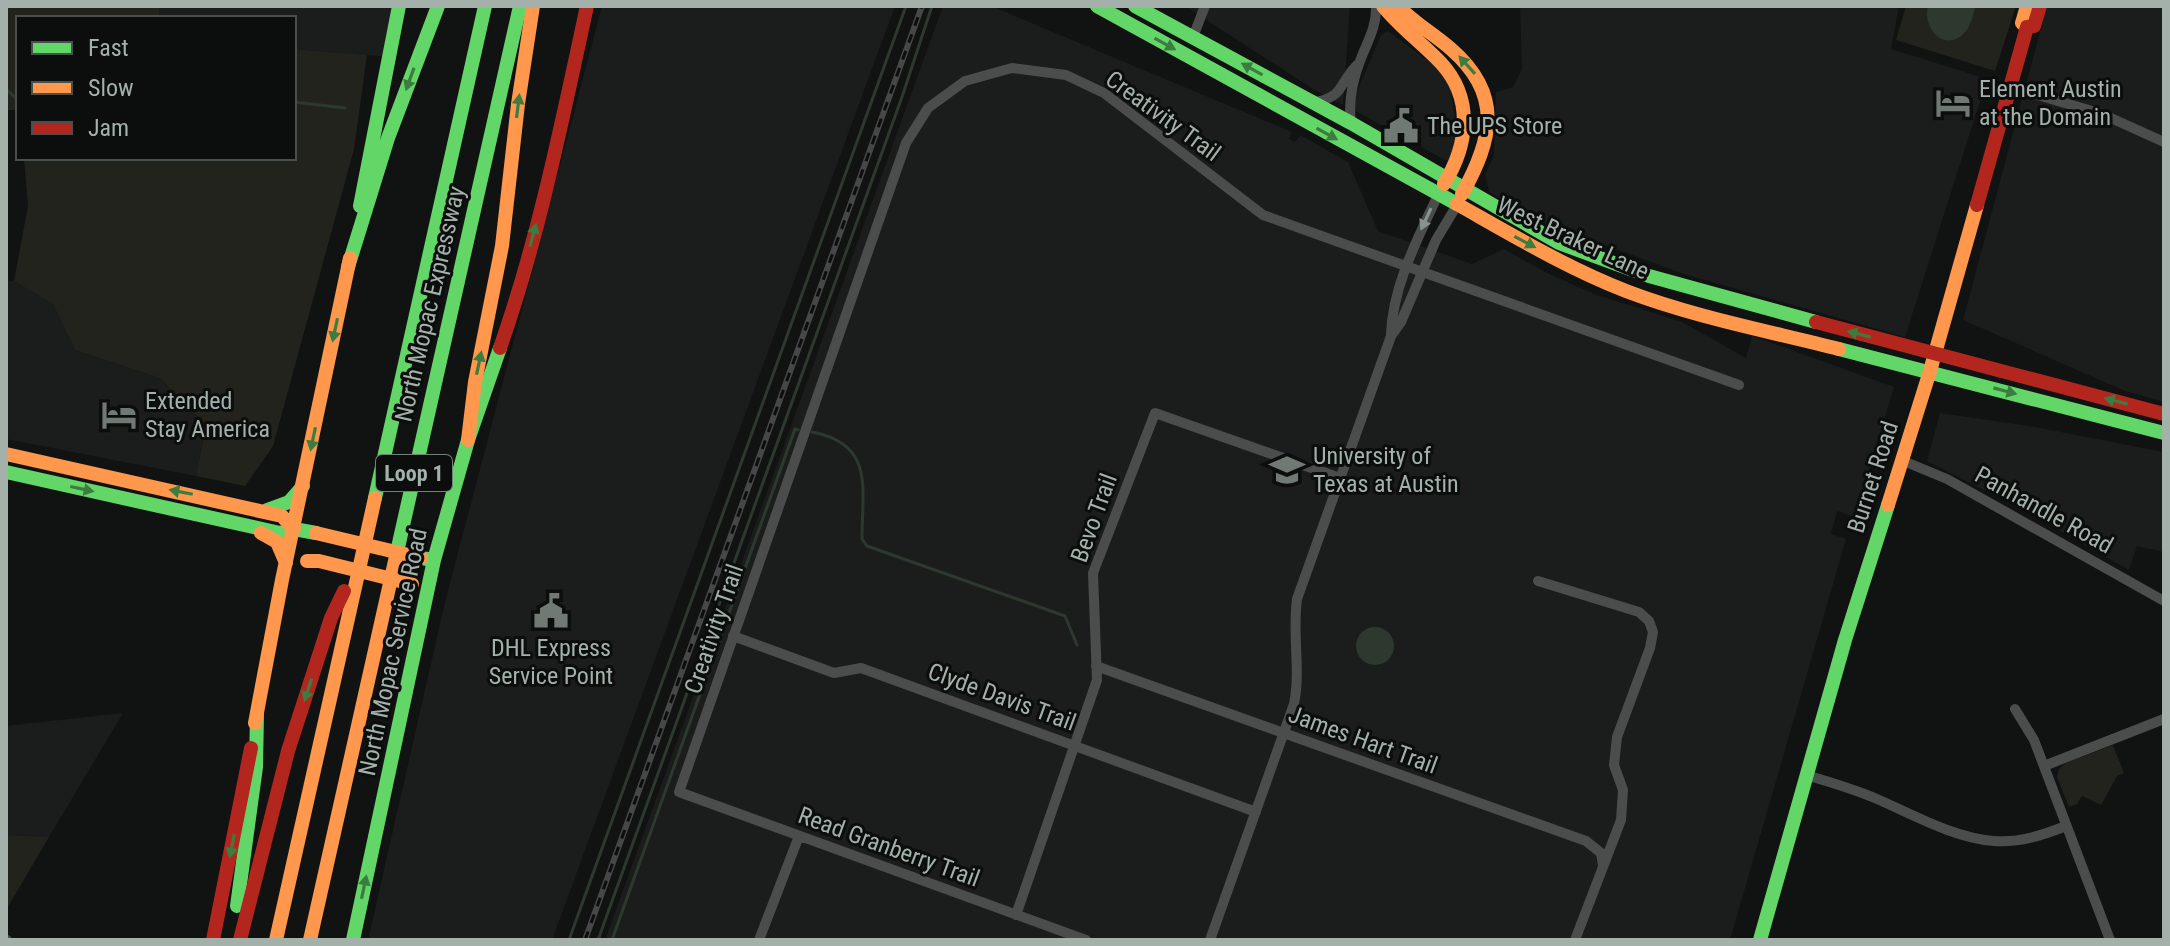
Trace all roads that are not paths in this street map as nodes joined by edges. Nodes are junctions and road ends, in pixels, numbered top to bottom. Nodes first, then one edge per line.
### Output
1 (399, 6) edge
2 (438, 6) edge
3 (474, 6) edge
4 (485, 6) edge
5 (507, 6) edge
6 (520, 6) edge
7 (533, 6) edge
8 (587, 6) edge
9 (1097, 6) edge
10 (1135, 6) edge
11 (1205, 6) edge
12 (1376, 6) edge
13 (2027, 6) edge
14 (2040, 6) edge
15 (1393, 9) edge
16 (2027, 27) junction
17 (1371, 34) junction
18 (1193, 37) junction
19 (1359, 64) junction
20 (2011, 87) junction
21 (1482, 89) junction
22 (1463, 96) junction
23 (1312, 103) junction
24 (1351, 123) junction
25 (2164, 142) edge
26 (1448, 178) junction
27 (1465, 188) junction
28 (1438, 195) junction
29 (1457, 205) junction
30 (348, 267) junction
31 (1406, 267) junction
32 (1423, 274) junction
33 (1391, 336) junction
34 (1934, 355) junction
35 (1930, 371) junction
36 (1739, 385) dead end
37 (2164, 414) edge
38 (2164, 433) edge
39 (468, 440) junction
40 (6, 454) edge
41 (1901, 460) junction
42 (50, 464) junction
43 (6, 472) edge
44 (1340, 478) junction
45 (46, 481) junction
46 (303, 486) junction
47 (257, 510) junction
48 (245, 525) junction
49 (299, 530) junction
50 (428, 559) junction
51 (286, 563) junction
52 (282, 580) junction
53 (1538, 581) dead end
54 (344, 591) junction
55 (2164, 601) edge
56 (422, 612) junction
57 (733, 636) junction
58 (1096, 666) junction
59 (2015, 709) dead end
60 (257, 714) junction
61 (2164, 719) edge
62 (1284, 734) junction
63 (1074, 744) junction
64 (2044, 766) junction
65 (1806, 775) junction
66 (679, 792) joint
67 (1256, 812) junction
68 (2066, 826) junction
69 (799, 836) junction
70 (1603, 865) junction
71 (1016, 915) junction
72 (213, 940) edge
73 (231, 940) edge
74 (240, 940) edge
75 (267, 940) edge
76 (276, 940) edge
77 (298, 940) edge
78 (310, 940) edge
79 (353, 940) edge
80 (759, 940) edge
81 (1086, 940) edge
82 (1210, 940) edge
83 (1575, 940) edge
84 (1760, 940) edge
85 (2110, 940) edge

1 - 30 main road
2 -> 30 main road
3 - 54 main road, North Mopac Expressway / Loop 1
4 - 76 main road
5 - 77 main road
6 - 78 main road, North Mopac Expressway / Loop 1
39 -> 7 main road
39 -> 8 main road, North Mopac Service Road
9 -> 28 main road, West Braker Lane
10 - 18 main road, West Braker Lane
11 - 18 street
12 - 17 street
13 - 16 main road, Burnet Road
14 - 16 main road, Burnet Road
15 - 17 street
21 -> 15 main road
15 - 22 main road
16 - 20 main road, Burnet Road
17 - 19 street
23 -> 18 main road, West Braker Lane
19 - 23 street
19 - 24 street
20 - 25 street
20 - 34 main road, Burnet Road
21 - 22 main road
21 - 27 main road
22 - 26 main road
23 - 24 main road, West Braker Lane
24 - 26 main road, West Braker Lane
26 - 27 main road, West Braker Lane
26 - 28 main road
27 - 29 main road
34 -> 27 main road, West Braker Lane
28 - 29 main road, West Braker Lane
28 -> 31 street
29 - 32 street
29 -> 35 main road, West Braker Lane
30 -> 46 main road
31 - 32 street, Creativity Trail
31 - 33 street
31 - 57 street, Creativity Trail
32 - 33 street
32 - 36 street, Creativity Trail
33 - 44 street
34 - 35 main road, Burnet Road
37 -> 34 main road, West Braker Lane
35 -> 38 main road, West Braker Lane
35 - 41 main road, Burnet Road
39 - 50 main road, North Mopac Service Road
40 - 42 main road
41 - 55 street, Panhandle Road
41 - 65 main road, Burnet Road
42 - 45 main road
47 -> 42 main road
43 - 45 main road
44 - 58 street, Bevo Trail
44 - 62 street
45 -> 48 main road
46 - 47 main road
46 - 49 main road
47 - 49 main road
48 - 49 main road
48 - 51 main road
49 - 50 main road, bridge
49 - 51 main road
50 - 56 main road, North Mopac Service Road
51 - 52 main road
52 - 56 main road, bridge
52 - 60 main road
53 - 70 street
54 -> 74 main road
54 - 75 main road, North Mopac Expressway / Loop 1
79 -> 56 main road, North Mopac Service Road
57 - 63 street, Clyde Davis Trail
57 - 66 street, Creativity Trail
58 - 62 street, James Hart Trail
58 - 63 street, Bevo Trail
59 - 64 street
60 -> 72 main road
60 - 73 main road
61 - 64 street
62 - 67 street
62 - 70 street, James Hart Trail
63 - 67 street, Clyde Davis Trail
63 - 71 street, Bevo Trail
64 - 68 street
65 - 68 street
65 - 84 main road, Burnet Road
66 - 69 street, Read Granberry Trail
67 - 82 street
68 - 85 street
69 - 71 street, Read Granberry Trail
69 - 80 street
70 - 83 street
71 - 81 street, Read Granberry Trail

